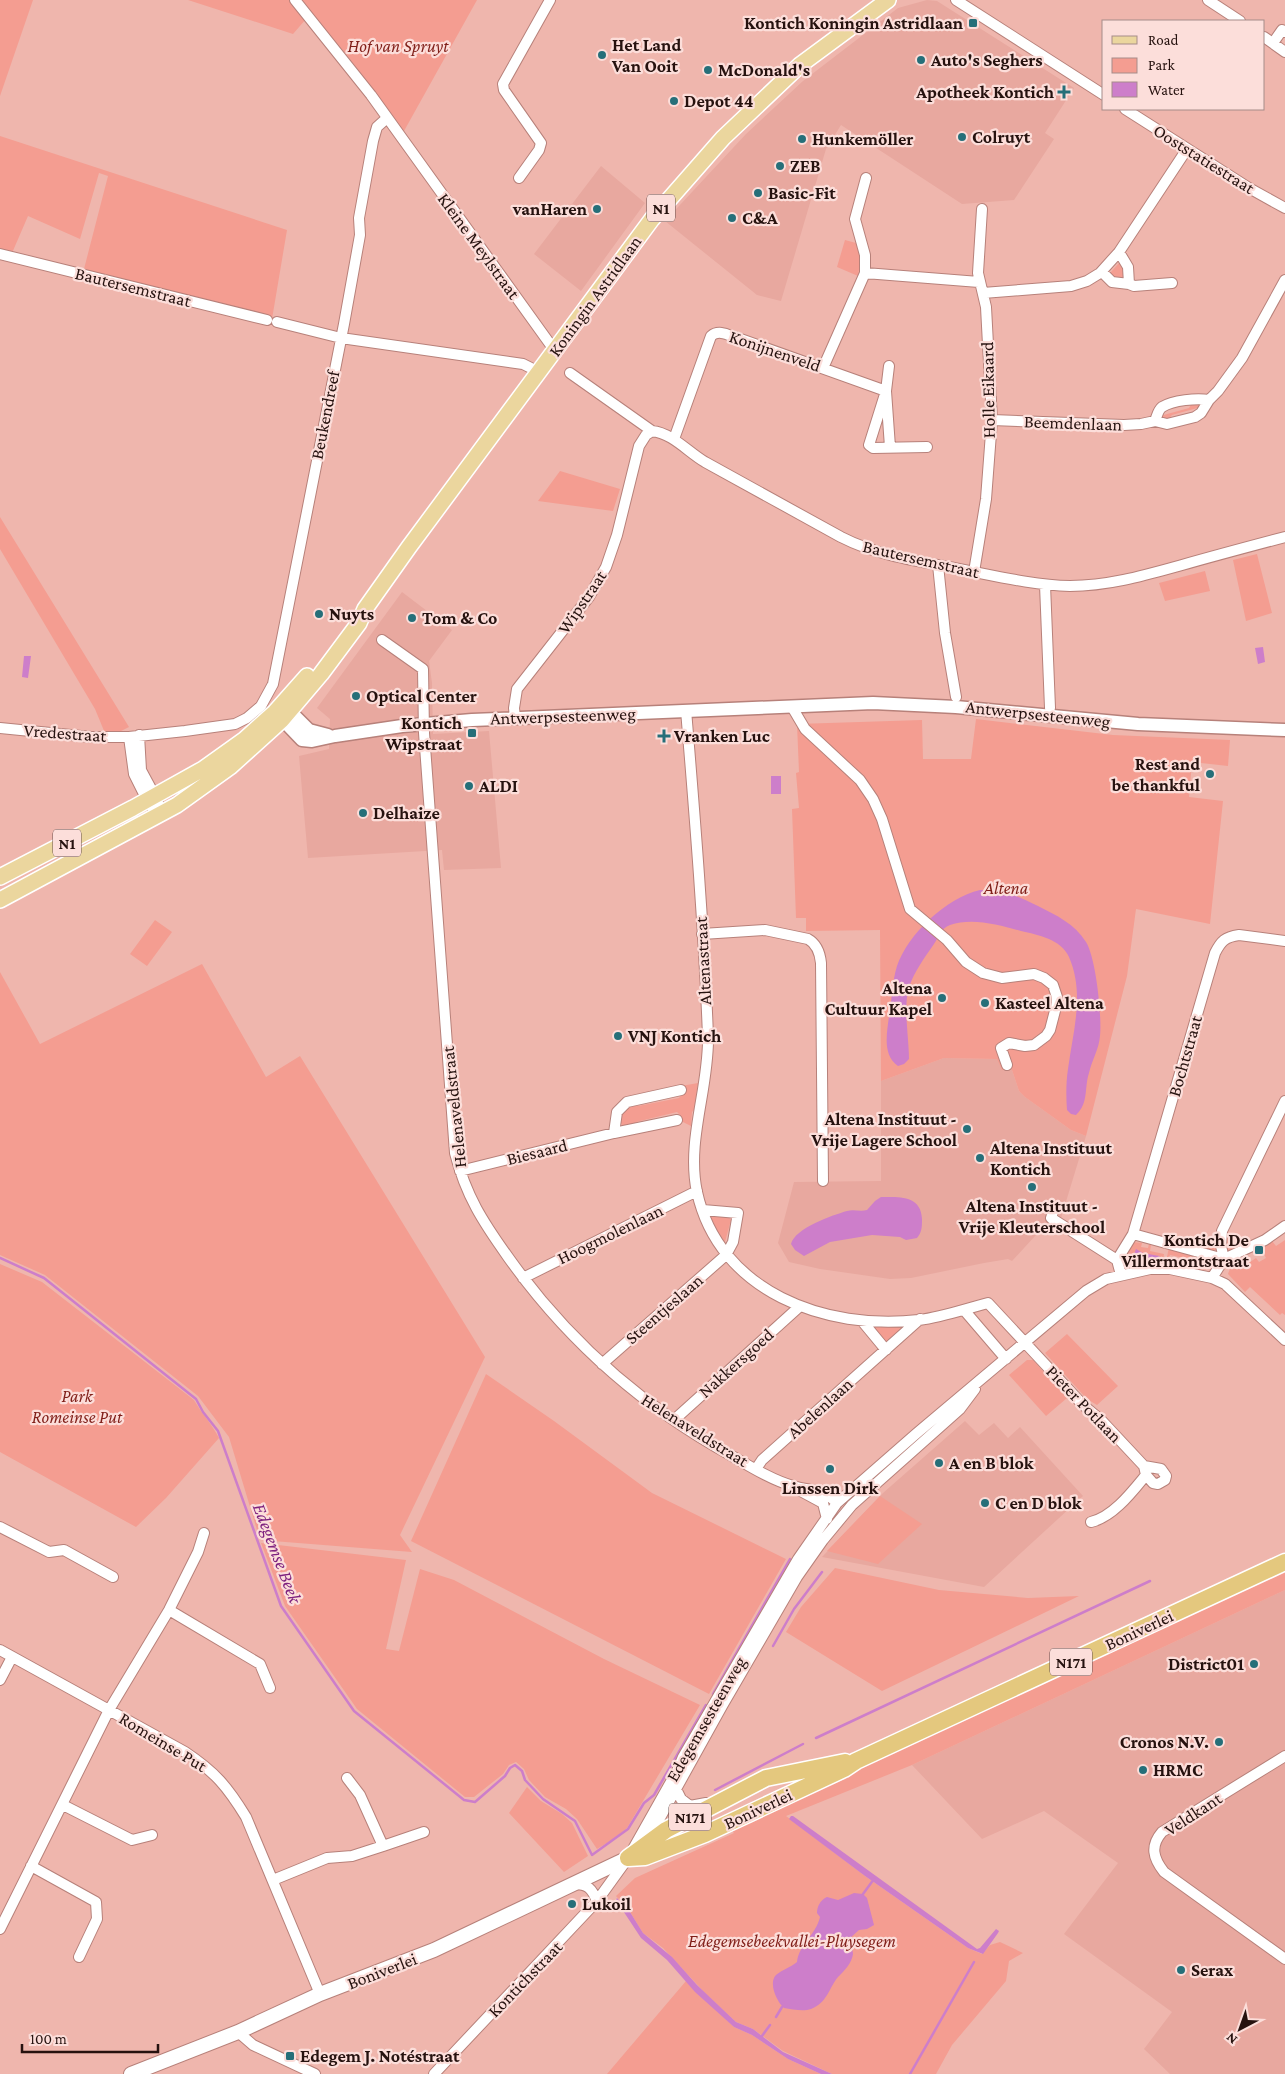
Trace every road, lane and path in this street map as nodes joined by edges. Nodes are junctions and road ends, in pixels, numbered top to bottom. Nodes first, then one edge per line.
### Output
1 (295, 0) edge
2 (550, 0) edge
3 (888, 0) edge
4 (956, 0) edge
5 (1208, 0) edge
6 (1238, 20) edge
7 (1284, 29) edge
8 (1268, 40) edge
9 (1285, 52) edge
10 (1102, 94) edge
11 (1127, 110) edge
12 (388, 118) junction
13 (1188, 149) junction
14 (519, 178) dead end
15 (866, 178) dead end
16 (982, 208) dead end
17 (1285, 208) edge
18 (1119, 252) junction
19 (0, 254) edge
20 (1102, 272) junction
21 (866, 273) junction
22 (1285, 280) edge
23 (980, 282) junction
24 (1172, 283) dead end
25 (1129, 284) junction
26 (983, 293) junction
27 (340, 338) junction
28 (555, 351) junction
29 (889, 366) dead end
30 (823, 368) junction
31 (539, 372) junction
32 (570, 373) dead end
33 (886, 391) junction
34 (1209, 400) junction
35 (992, 420) junction
36 (1154, 421) junction
37 (652, 431) junction
38 (674, 439) junction
39 (890, 447) junction
40 (927, 448) dead end
41 (1285, 536) edge
42 (938, 565) junction
43 (974, 572) junction
44 (1045, 584) junction
45 (382, 640) dead end
46 (956, 697) dead end
47 (792, 707) junction
48 (1050, 708) dead end
49 (686, 710) junction
50 (255, 712) joint
51 (283, 712) junction
52 (514, 713) junction
53 (424, 724) junction
54 (0, 728) edge
55 (1285, 730) edge
56 (134, 736) junction
57 (151, 798) junction
58 (160, 814) junction
59 (0, 877) edge
60 (0, 900) edge
61 (702, 934) junction
62 (1285, 942) edge
63 (1006, 1065) dead end
64 (681, 1090) dead end
65 (1285, 1101) edge
66 (677, 1120) dead end
67 (614, 1133) junction
68 (460, 1171) junction
69 (823, 1181) dead end
70 (697, 1191) junction
71 (703, 1210) junction
72 (1053, 1212) dead end
73 (1285, 1226) edge
74 (1133, 1234) junction
75 (726, 1255) junction
76 (1224, 1259) junction
77 (1117, 1260) junction
78 (1121, 1275) junction
79 (523, 1278) junction
80 (1212, 1278) junction
81 (799, 1307) junction
82 (964, 1310) junction
83 (920, 1319) junction
84 (862, 1321) junction
85 (1285, 1340) edge
86 (1025, 1342) junction
87 (886, 1350) junction
88 (1006, 1358) junction
89 (602, 1364) junction
90 (980, 1381) junction
91 (674, 1420) junction
92 (756, 1468) junction
93 (1145, 1470) junction
94 (1154, 1483) junction
95 (794, 1486) junction
96 (1132, 1492) junction
97 (838, 1503) junction
98 (831, 1521) junction
99 (1091, 1522) dead end
100 (0, 1527) edge
101 (204, 1533) dead end
102 (811, 1549) junction
103 (1285, 1562) edge
104 (113, 1577) dead end
105 (169, 1610) junction
106 (0, 1650) edge
107 (12, 1657) junction
108 (0, 1680) edge
109 (270, 1688) dead end
110 (109, 1710) junction
111 (1285, 1756) edge
112 (856, 1761) junction
113 (347, 1778) dead end
114 (676, 1789) junction
115 (726, 1798) junction
116 (62, 1805) junction
117 (424, 1832) dead end
118 (152, 1835) dead end
119 (384, 1846) junction
120 (645, 1857) junction
121 (628, 1858) junction
122 (31, 1866) junction
123 (273, 1880) junction
124 (613, 1881) junction
125 (573, 1884) junction
126 (597, 1901) junction
127 (0, 1929) edge
128 (79, 1957) dead end
129 (1285, 1959) edge
130 (320, 1994) junction
131 (238, 2032) junction
132 (131, 2074) edge
133 (315, 2074) edge
134 (434, 2074) edge

1 - 12 street
2 - 14 street
3 - 28 main road, Koningin Astridlaan / N1
4 - 10 street
5 - 6 street
7 - 8 street
8 - 9 street
11 - 13 street, Ooststatiestraat
12 - 27 street, Beukendreef
12 - 28 street, Kleine Meylstraat
13 - 17 street, Ooststatiestraat
13 - 18 street
15 - 21 street
16 - 23 street, Holle Eikaard
18 - 20 street
18 - 25 street
19 - 27 street, Bautersemstraat
20 - 25 street
20 - 26 street
21 - 23 street
21 - 30 street
22 - 34 street, Beemdenlaan
23 - 26 street, Holle Eikaard
24 - 25 street
26 - 35 street, Holle Eikaard
27 - 31 street, Bautersemstraat
27 - 50 street, Beukendreef
28 - 31 main road, Koningin Astridlaan / N1
29 - 33 street
30 - 33 street, Konijnenveld
30 - 38 street, Konijnenveld
31 - 51 main road, Koningin Astridlaan / N1
32 - 37 street, Bautersemstraat
33 - 39 street
33 - 39 street
34 - 36 street
34 - 36 street, Beemdenlaan
35 - 36 street, Beemdenlaan
35 - 43 street, Holle Eikaard
37 - 38 street, Bautersemstraat
37 - 52 street, Wipstraat
38 - 42 street, Bautersemstraat
39 - 40 street
41 - 44 street, Bautersemstraat
42 - 43 street, Bautersemstraat
42 - 46 street
43 - 44 street, Bautersemstraat
44 - 48 street
45 - 53 street, Helenaveldstraat
47 - 49 street, Antwerpsesteenweg
47 - 55 street, Antwerpsesteenweg
47 - 63 street
49 - 52 street, Antwerpsesteenweg
49 - 61 street, Altenastraat
50 - 56 street, Vredestraat
51 - 53 street, Antwerpsesteenweg
51 - 57 main road, N1
51 - 58 main road, N1
52 - 53 street, Antwerpsesteenweg
53 - 68 street, Helenaveldstraat
54 - 56 street, Vredestraat
56 - 57 street
57 - 58 street
57 - 59 main road, N1
58 - 60 main road, N1
61 - 69 street
61 - 70 street, Altenastraat
62 - 74 street, Bochtstraat
64 - 67 street
65 - 76 street
66 - 67 street, Biesaard
67 - 68 street, Biesaard
68 - 79 street, Helenaveldstraat
70 - 71 street, Altenastraat
70 - 79 street, Hoogmolenlaan
71 - 75 street, Altenastraat
71 - 75 street
72 - 77 street
73 - 76 street
74 - 76 street
74 - 77 street
75 - 81 street, Altenastraat
75 - 89 street, Steentjeslaan
76 - 80 street
77 - 78 street
78 - 80 street, Edegemsesteenweg
78 - 86 street, Edegemsesteenweg
79 - 89 street, Helenaveldstraat
80 - 85 street
81 - 84 street, Altenastraat
81 - 91 street, Nakkersgoed
82 - 83 street, Altenastraat
82 - 86 street, Altenastraat
82 - 88 street
83 - 84 street, Altenastraat
83 - 87 street, Abelenlaan
84 - 87 street
86 - 88 street, Edegemsesteenweg
86 - 93 street, Pieter Potlaan
87 - 92 street, Abelenlaan
88 - 90 street, Edegemsesteenweg
89 - 91 street, Helenaveldstraat
90 - 97 street, Edegemsesteenweg
90 - 98 street, Edegemsesteenweg
91 - 92 street, Helenaveldstraat
92 - 95 street, Helenaveldstraat
93 - 94 street, Pieter Potlaan
93 - 94 street, Pieter Potlaan
93 - 96 street
94 - 96 street
95 - 97 street, Helenaveldstraat
95 - 98 street, Helenaveldstraat
96 - 99 street
97 - 98 street
98 - 102 street, Edegemsesteenweg
100 - 104 street
101 - 105 street
102 - 114 street, Edegemsesteenweg
102 - 121 street, Edegemsesteenweg
103 - 112 highway, Boniverlei / N171
105 - 109 street
105 - 110 street
106 - 107 street, Romeinse Put
107 - 108 street
107 - 110 street, Romeinse Put
110 - 116 street
110 - 123 street, Romeinse Put
111 - 129 street, Veldkant
112 - 115 highway, Boniverlei / N171
112 - 120 highway, Boniverlei / N171
113 - 119 street
114 - 115 street, Boniverlei
114 - 121 street, Edegemsesteenweg
115 - 121 highway, Boniverlei / N171
116 - 118 street
116 - 122 street
117 - 119 street
119 - 123 street
120 - 121 highway, Boniverlei / N171
120 - 124 street, Kontichstraat
121 - 124 street, Kontichstraat
121 - 125 main road, Boniverlei / N171
122 - 127 street
122 - 128 street
123 - 130 street, Romeinse Put
124 - 126 street, Kontichstraat
125 - 126 street
125 - 130 main road, Boniverlei / N171
126 - 134 street, Kontichstraat
130 - 131 main road, Boniverlei / N171
131 - 132 main road, Boniverlei / N171
131 - 133 street

